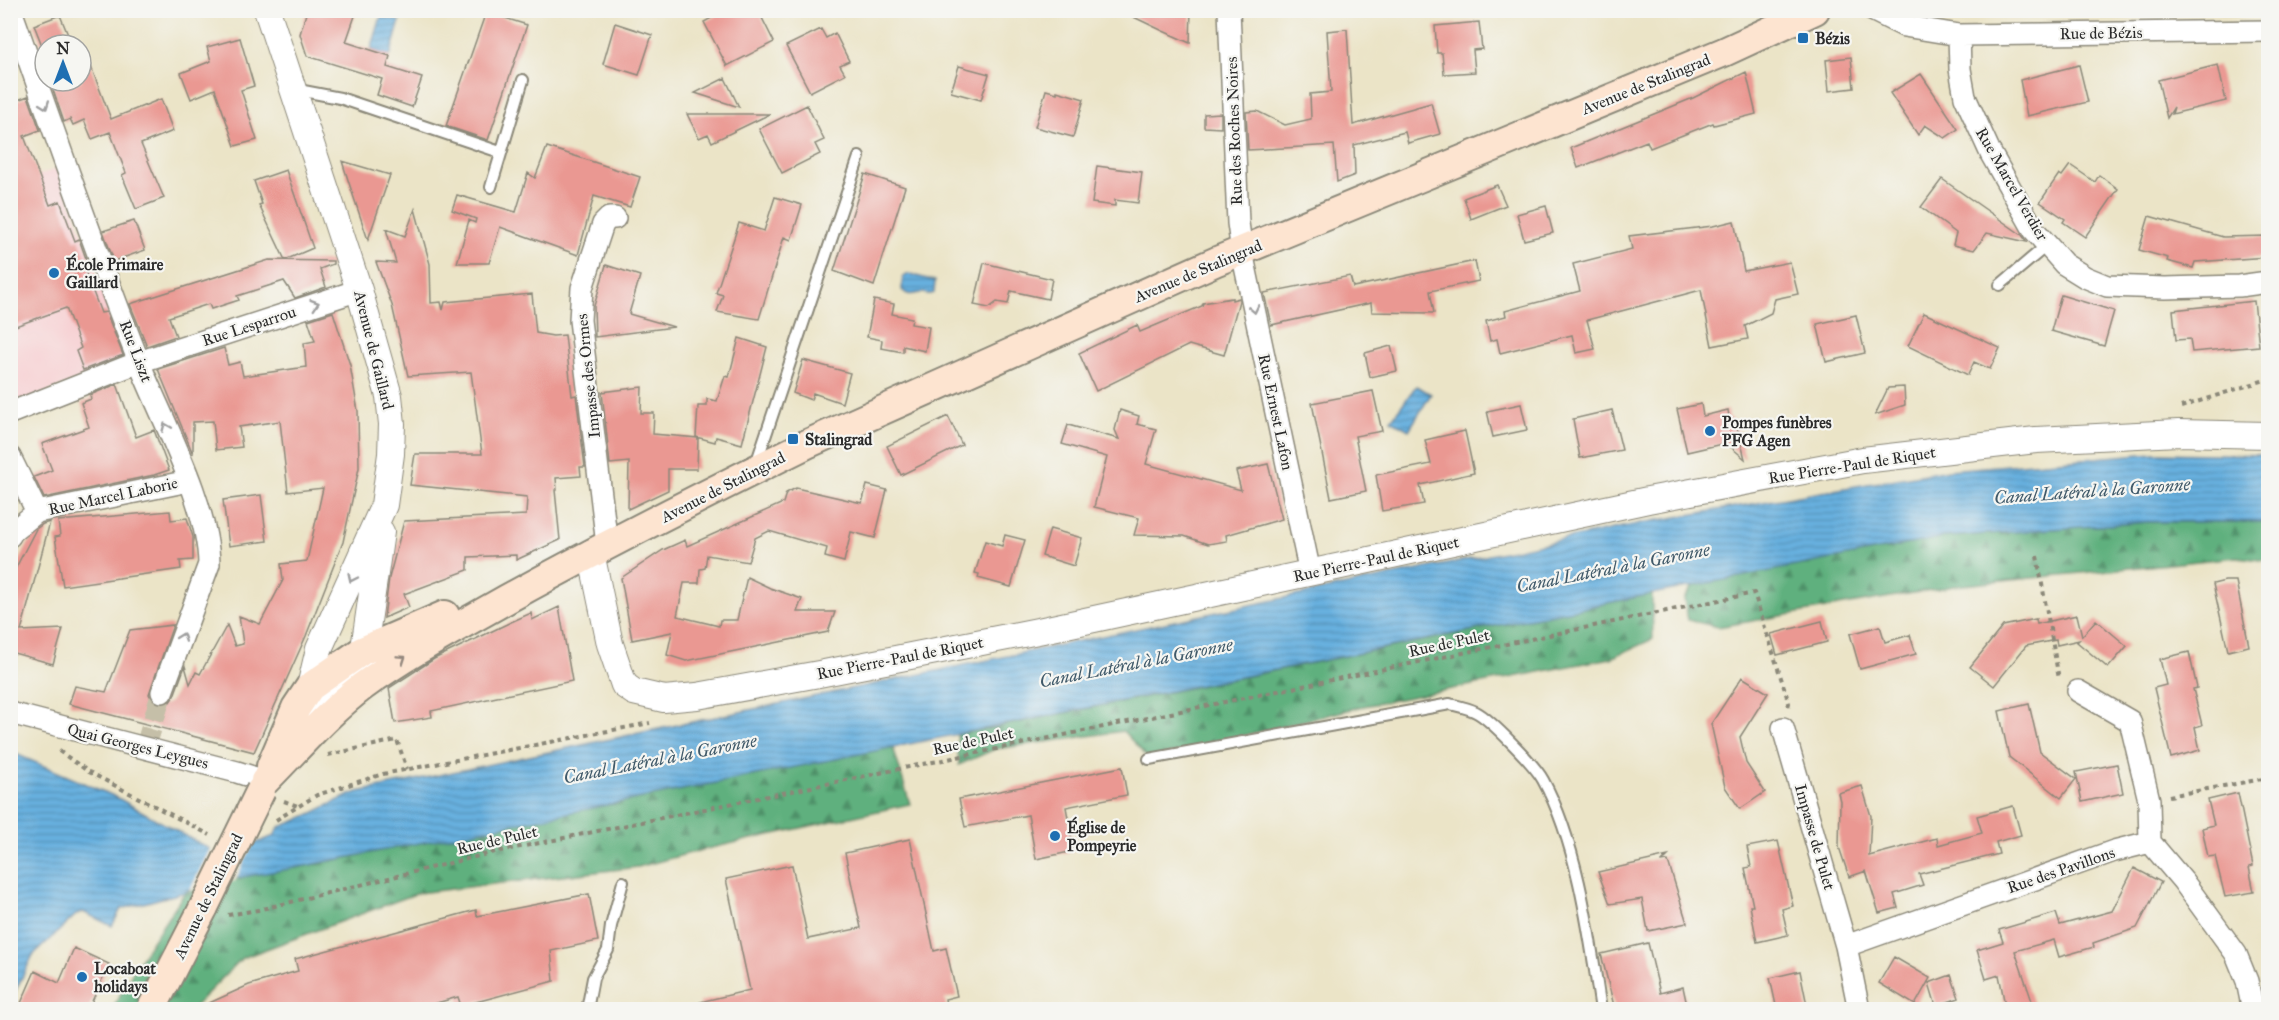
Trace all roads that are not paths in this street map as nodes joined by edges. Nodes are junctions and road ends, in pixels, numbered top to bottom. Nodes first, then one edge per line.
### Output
1 (11, 10) edge
2 (267, 10) edge
3 (1229, 10) edge
4 (1815, 10) edge
5 (1872, 10) edge
6 (1901, 10) edge
7 (1934, 31) junction
8 (2268, 31) edge
9 (1959, 35) junction
10 (523, 80) dead end
11 (293, 88) junction
12 (500, 152) junction
13 (858, 157) dead end
14 (490, 187) dead end
15 (615, 218) dead end
16 (2046, 246) junction
17 (1242, 252) junction
18 (2268, 282) edge
19 (2000, 285) dead end
20 (360, 290) junction
21 (139, 362) junction
22 (10, 413) edge
23 (2268, 435) edge
24 (10, 458) edge
25 (754, 470) junction
26 (189, 481) junction
27 (384, 505) junction
28 (37, 512) junction
29 (11, 532) edge
30 (599, 549) junction
31 (1310, 573) junction
32 (362, 651) junction
33 (310, 687) junction
34 (2078, 691) road end
35 (162, 692) tunnel mouth
36 (10, 713) edge
37 (1783, 728) road end
38 (316, 745) junction
39 (1149, 759) dead end
40 (263, 786) junction
41 (2150, 842) junction
42 (623, 882) dead end
43 (1846, 946) junction
44 (151, 1010) edge
45 (587, 1010) edge
46 (1601, 1010) edge
47 (1859, 1010) edge
48 (2253, 1010) edge

1 -> 21 street, Rue Liszt
2 - 11 street, Avenue de Gaillard
3 - 17 street, Rue des Roches Noires
4 - 17 main road, Avenue de Stalingrad
5 - 7 street, Rue de Bézis
6 - 7 street
7 - 9 street, Rue de Bézis
8 - 9 street, Rue de Bézis
9 - 16 street, Rue Marcel Verdier
10 - 12 lane
11 - 12 lane
11 - 20 street, Avenue de Gaillard
12 - 14 lane
13 - 25 lane
15 - 30 street, Impasse des Ormes
16 - 18 street, Rue Marcel Verdier
16 - 19 lane
17 - 25 main road, Avenue de Stalingrad
17 -> 31 street, Rue Ernest Lafon
21 -> 20 street, Rue Lesparrou
20 - 27 street, Avenue de Gaillard
21 - 22 street, Rue Lesparrou
26 -> 21 street, Rue Liszt
23 - 31 street, Rue Pierre-Paul de Riquet
24 - 28 street
25 - 30 main road, Avenue de Stalingrad
26 - 28 street, Rue Marcel Laborie
35 -> 26 street, Rue Liszt
27 - 32 street
27 -> 33 street, Avenue de Gaillard
28 - 29 street
30 - 31 street, Rue Pierre-Paul de Riquet
30 - 32 main road, Avenue de Stalingrad
38 -> 30 main road, Avenue de Stalingrad
32 - 33 main road, Avenue de Stalingrad
32 - 38 street
33 - 40 main road, Avenue de Stalingrad
34 - 41 street
36 - 40 street, Quai Georges Leygues
37 - 43 street, Impasse de Pulet
38 - 40 main road, Avenue de Stalingrad
39 - 46 lane
40 - 44 main road, Avenue de Stalingrad, bridge
41 - 43 street, Rue des Pavillons
41 - 48 street
42 - 45 lane
43 - 47 street

